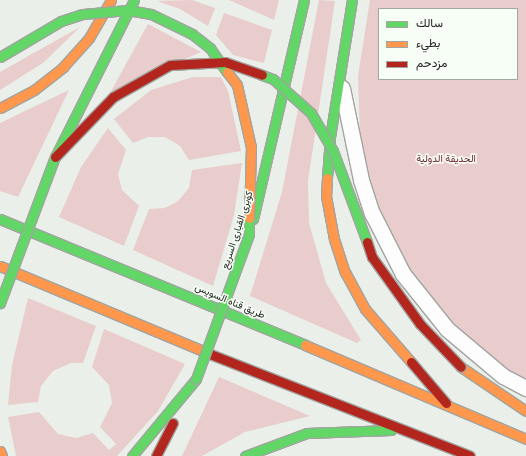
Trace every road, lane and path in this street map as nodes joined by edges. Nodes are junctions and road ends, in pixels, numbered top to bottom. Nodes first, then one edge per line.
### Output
1 (111, 0) edge
2 (134, 0) edge
3 (304, 0) edge
4 (352, 0) edge
5 (0, 57) edge
6 (339, 72) junction
7 (0, 108) edge
8 (55, 157) junction
9 (0, 219) edge
10 (249, 234) junction
11 (0, 266) edge
12 (0, 303) edge
13 (196, 380) junction
14 (526, 388) edge
15 (449, 407) junction
16 (526, 410) edge
17 (420, 434) junction
18 (526, 439) edge
19 (0, 451) edge
20 (2, 456) edge
21 (132, 456) edge
22 (156, 456) edge
23 (245, 456) edge
24 (470, 456) edge

1 - 7 highway
2 - 8 highway, bridge
3 - 10 highway, كوبرى القبارى السريع, bridge
4 - 6 highway
5 - 10 highway, bridge
6 - 14 street
6 - 15 highway
8 - 12 highway, bridge
8 - 16 highway, bridge
9 - 15 highway, طريق قناه السويس
10 - 13 highway, كوبرى القبارى السريع, bridge
11 - 17 highway
13 - 21 highway
13 - 22 highway, كوبرى القبارى السريع
15 - 18 highway, طريق قناه السويس
17 - 23 highway
17 - 24 highway
19 - 20 highway

